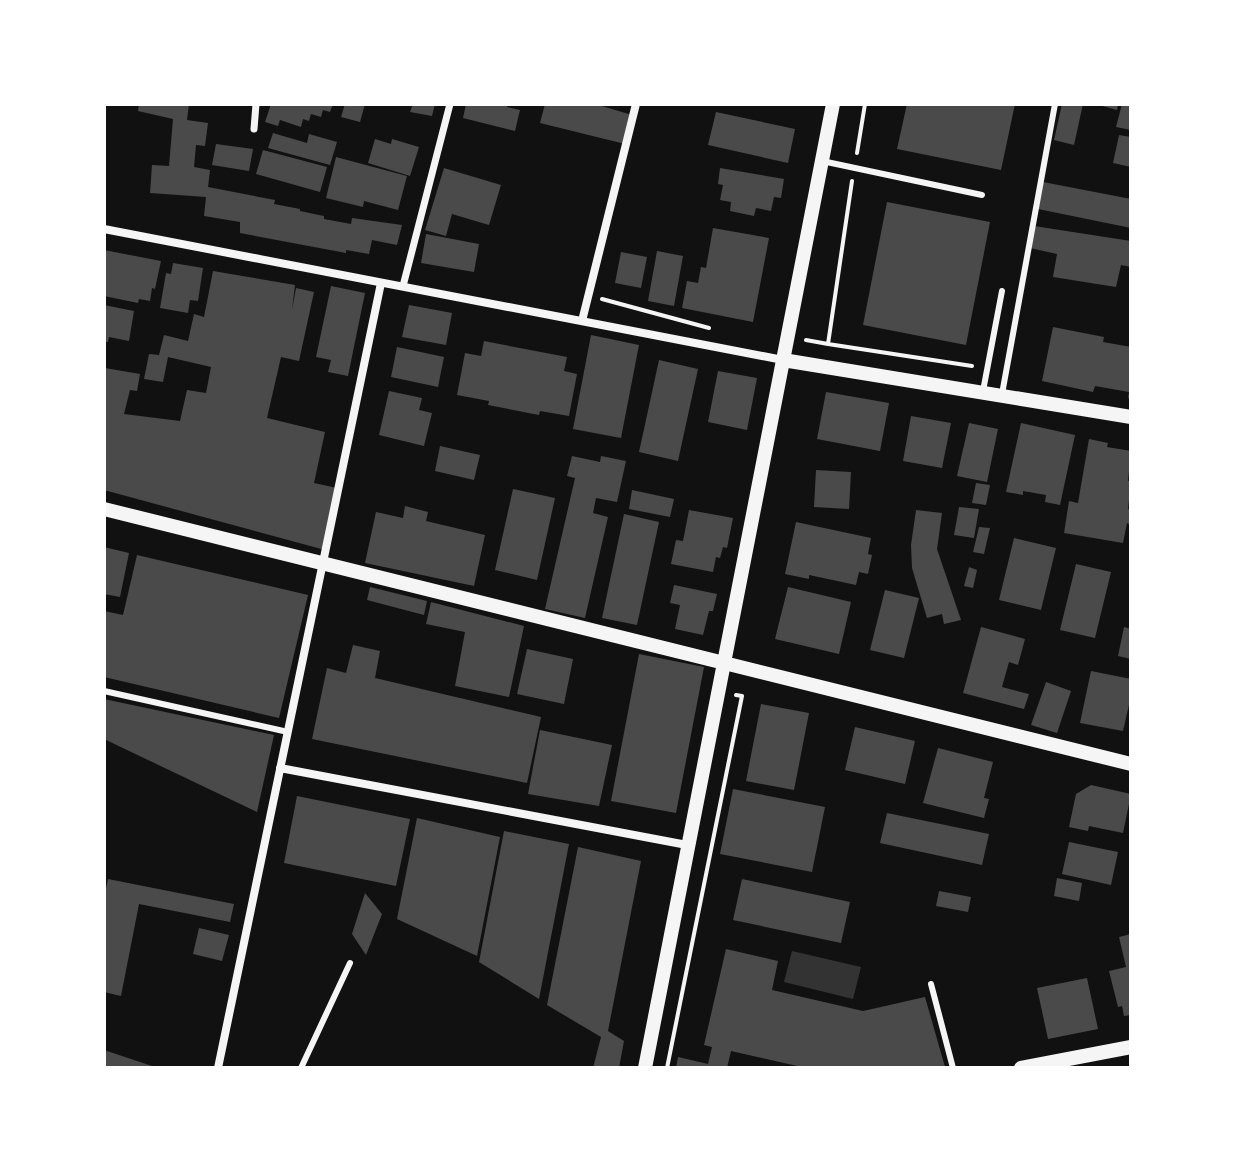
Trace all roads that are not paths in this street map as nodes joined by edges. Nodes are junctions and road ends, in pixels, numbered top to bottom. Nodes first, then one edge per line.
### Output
1 (256, 104) edge
2 (450, 104) edge
3 (636, 104) edge
4 (833, 104) edge
5 (1055, 104) edge
6 (254, 129) dead end
7 (822, 161) junction
8 (982, 195) dead end
9 (104, 229) edge
10 (381, 283) junction
11 (403, 286) junction
12 (1002, 291) dead end
13 (582, 321) junction
14 (783, 360) junction
15 (982, 395) junction
16 (1001, 398) junction
17 (1131, 417) edge
18 (104, 509) edge
19 (323, 565) junction
20 (723, 664) junction
21 (104, 691) edge
22 (288, 732) junction
23 (1131, 764) edge
24 (280, 768) junction
25 (687, 845) junction
26 (350, 963) dead end
27 (931, 984) dead end
28 (1131, 1047) edge
29 (218, 1068) edge
30 (301, 1068) edge
31 (645, 1068) edge
32 (953, 1068) edge
33 (1021, 1068) edge

1 - 6 street
2 - 11 street
3 - 13 street
4 - 7 street
5 - 16 lane
7 - 8 lane
7 - 14 street
9 - 10 street
10 - 11 street
10 - 19 street
11 - 13 street
12 - 15 lane
13 - 14 street
14 - 15 street
14 - 20 street
15 - 16 street
16 - 17 street
18 - 19 street
19 - 20 street
19 - 22 street
20 - 23 street
20 - 25 street
21 - 22 lane
22 - 24 street
24 - 25 street
24 - 29 street
25 - 31 street
26 - 30 lane
27 - 32 lane
28 - 33 street

